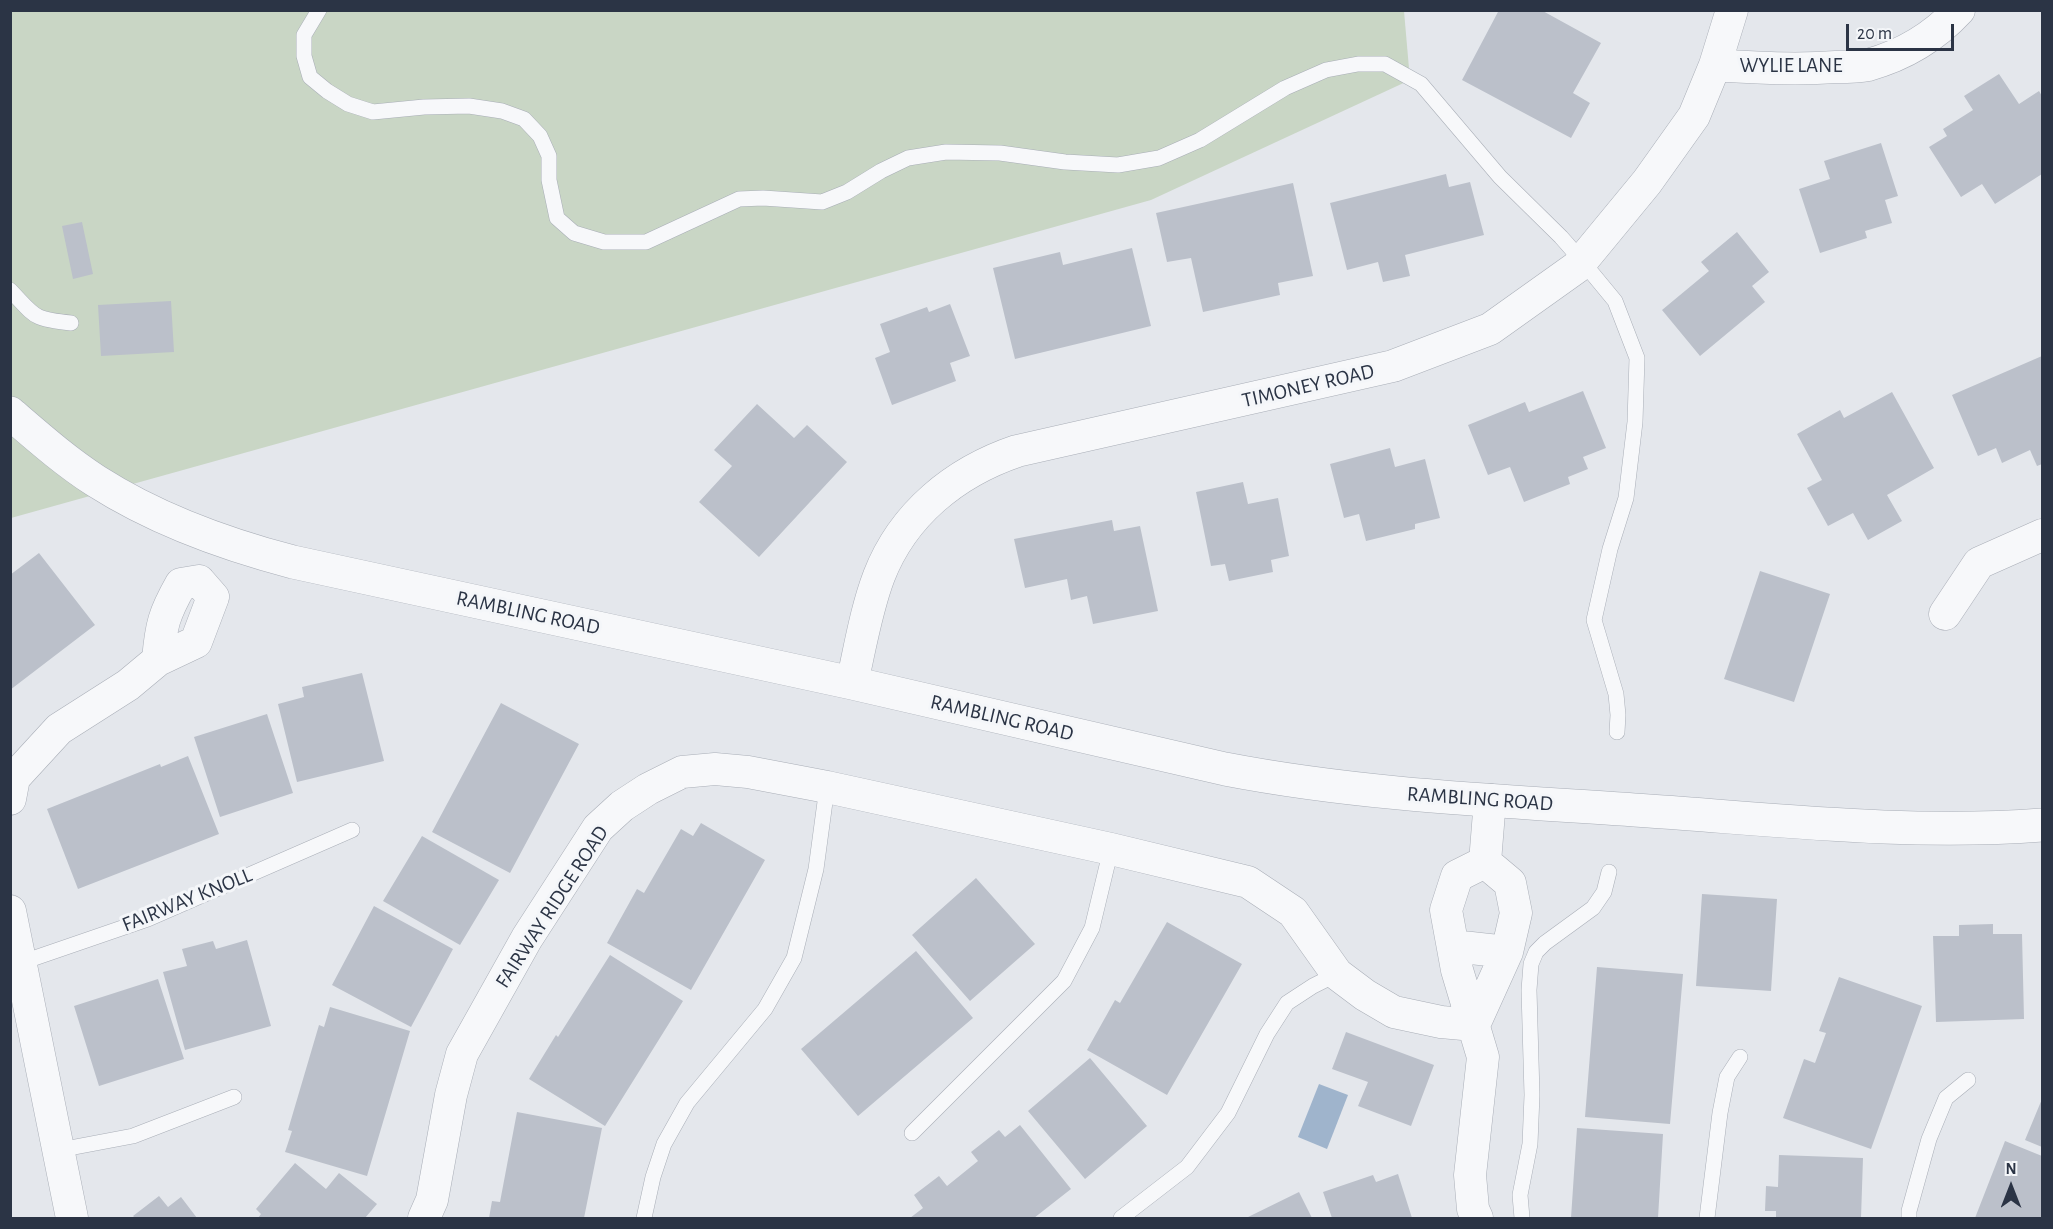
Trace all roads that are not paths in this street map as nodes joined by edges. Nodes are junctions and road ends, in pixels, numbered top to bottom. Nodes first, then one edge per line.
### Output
1 (319, 10) edge
2 (1732, 10) edge
3 (1959, 10) edge
4 (1715, 65) junction
5 (1582, 261) junction
6 (10, 290) edge
7 (71, 323) dead end
8 (10, 413) edge
9 (2043, 535) edge
10 (215, 538) junction
11 (1945, 614) dead end
12 (852, 683) junction
13 (1617, 732) dead end
14 (827, 787) junction
15 (10, 799) edge
16 (1490, 800) junction
17 (2043, 825) edge
18 (352, 830) dead end
19 (1111, 849) junction
20 (1485, 862) junction
21 (1609, 872) dead end
22 (10, 911) edge
23 (1453, 946) junction
24 (1507, 952) junction
25 (20, 963) junction
26 (1337, 974) junction
27 (1474, 1025) junction
28 (1740, 1057) dead end
29 (1968, 1080) dead end
30 (234, 1097) dead end
31 (912, 1133) dead end
32 (59, 1150) junction
33 (72, 1218) edge
34 (424, 1218) edge
35 (644, 1218) edge
36 (1122, 1218) edge
37 (1477, 1218) edge
38 (1522, 1218) edge
39 (1707, 1218) edge
40 (1909, 1218) edge

1 - 5 lane
2 - 4 street, TIMONEY ROAD
3 - 4 street, WYLIE LANE
4 - 5 street, TIMONEY ROAD
5 - 12 street, TIMONEY ROAD
5 - 13 lane
6 - 7 lane
8 - 10 street, RAMBLING ROAD
9 - 11 street
10 - 12 street, RAMBLING ROAD
10 - 15 street
12 - 16 street, RAMBLING ROAD
14 - 19 street, FAIRWAY RIDGE ROAD
14 - 34 street, FAIRWAY RIDGE ROAD
14 - 35 lane
16 - 17 street, RAMBLING ROAD
16 - 20 street
18 - 25 lane, FAIRWAY KNOLL
19 - 26 street, FAIRWAY RIDGE ROAD
19 - 31 lane
20 - 23 street
20 - 24 street
21 - 38 lane
22 - 25 street
23 - 24 street
23 - 27 street
24 - 27 street
25 - 32 street
26 - 27 street, FAIRWAY RIDGE ROAD
26 - 36 lane
27 - 37 street
28 - 39 lane
29 - 40 lane
30 - 32 lane
32 - 33 street

